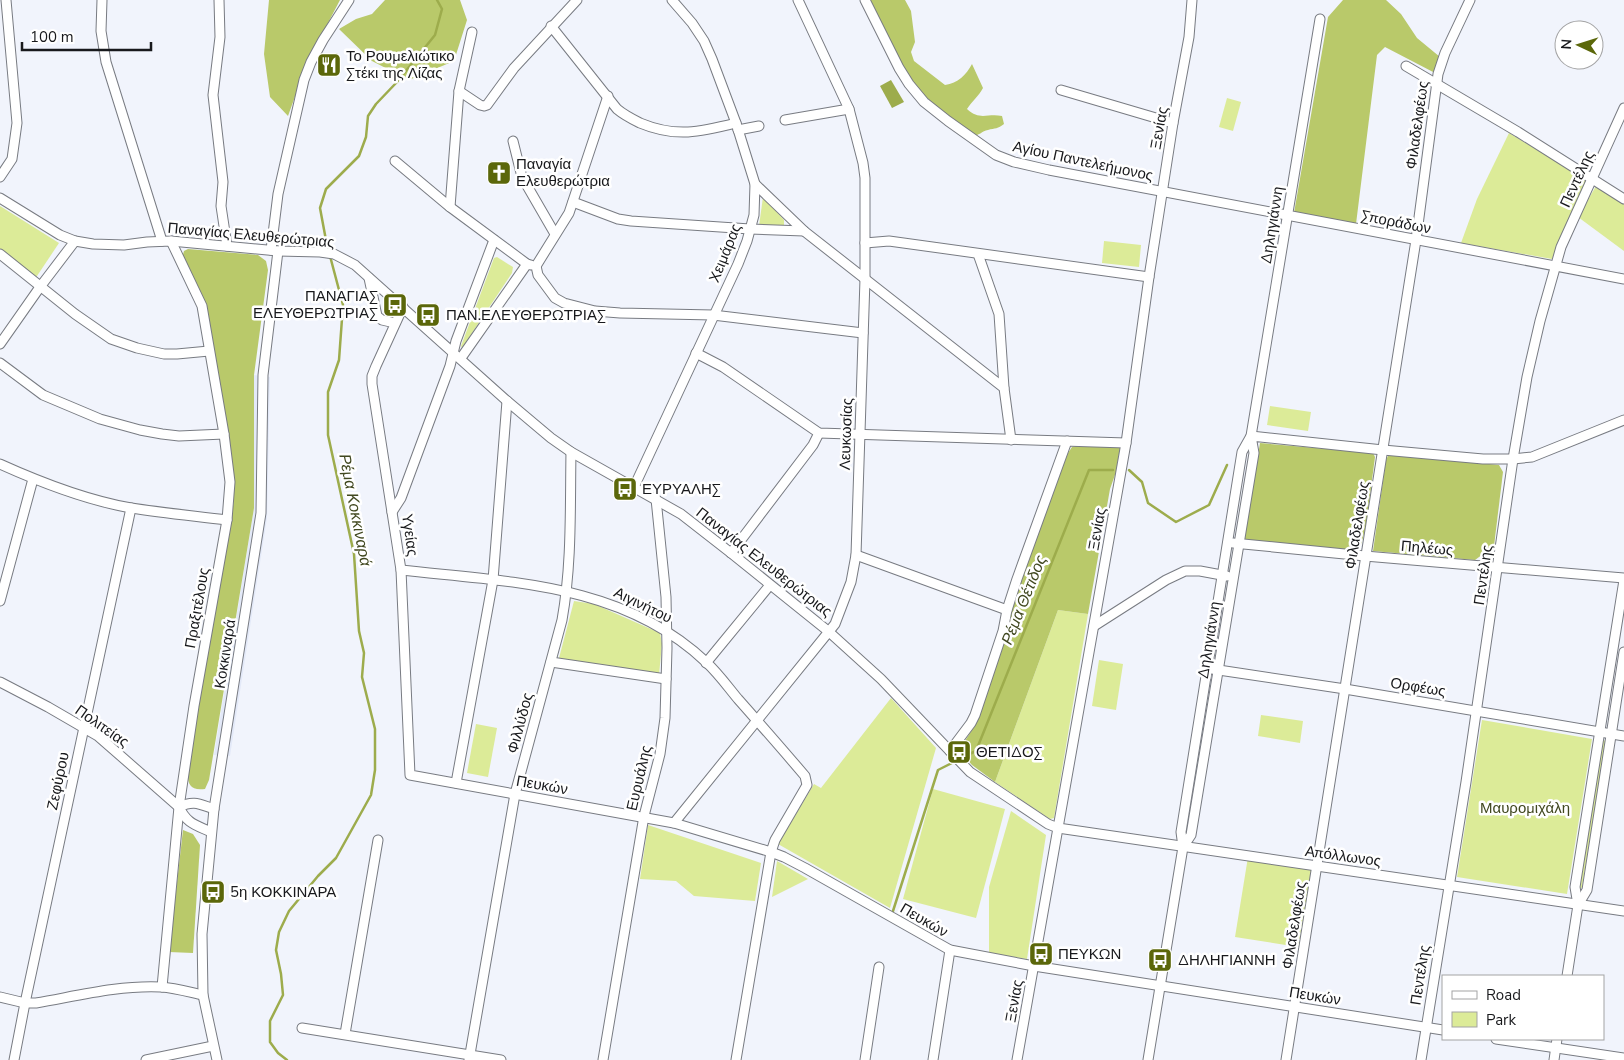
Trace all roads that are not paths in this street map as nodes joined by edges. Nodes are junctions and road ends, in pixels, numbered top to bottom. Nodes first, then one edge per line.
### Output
1 (6, 0) edge
2 (102, 0) edge
3 (220, 0) edge
4 (349, 0) edge
5 (577, 0) edge
6 (672, 0) edge
7 (798, 0) edge
8 (865, 0) edge
9 (1192, 0) edge
10 (1470, 0) edge
11 (1320, 19) dead end
12 (551, 26) junction
13 (472, 32) dead end
14 (1406, 66) dead end
15 (1437, 83) junction
16 (1061, 90) dead end
17 (459, 91) junction
18 (608, 96) junction
19 (1624, 108) edge
20 (849, 109) junction
21 (785, 120) dead end
22 (1173, 123) junction
23 (737, 126) junction
24 (759, 126) dead end
25 (513, 141) dead end
26 (395, 161) dead end
27 (0, 177) edge
28 (1593, 178) junction
29 (755, 184) junction
30 (1163, 192) junction
31 (0, 198) edge
32 (1624, 199) edge
33 (574, 202) junction
34 (450, 207) junction
35 (1287, 216) junction
36 (750, 229) junction
37 (804, 231) junction
38 (555, 234) junction
39 (494, 240) junction
40 (1416, 240) junction
41 (166, 241) junction
42 (75, 242) junction
43 (865, 243) junction
44 (226, 246) junction
45 (274, 251) junction
46 (0, 254) edge
47 (978, 254) junction
48 (532, 265) junction
49 (1555, 266) junction
50 (1149, 277) junction
51 (369, 278) junction
52 (865, 279) junction
53 (1624, 279) edge
54 (40, 287) junction
55 (403, 307) junction
56 (713, 316) junction
57 (396, 323) junction
58 (863, 333) junction
59 (0, 344) edge
60 (209, 351) junction
61 (696, 352) junction
62 (458, 355) junction
63 (0, 363) edge
64 (1004, 388) junction
65 (507, 401) junction
66 (1624, 420) edge
67 (819, 432) junction
68 (860, 433) junction
69 (224, 434) junction
70 (1251, 436) junction
71 (1012, 440) junction
72 (1067, 441) junction
73 (1126, 443) junction
74 (1383, 450) junction
75 (571, 452) junction
76 (1513, 459) junction
77 (0, 464) edge
78 (34, 479) junction
79 (634, 487) junction
80 (656, 499) junction
81 (131, 508) junction
82 (392, 512) junction
83 (227, 520) junction
84 (1228, 543) junction
85 (1238, 544) junction
86 (731, 553) junction
87 (856, 555) junction
88 (1365, 556) junction
89 (1498, 568) junction
90 (400, 570) junction
91 (1222, 575) junction
92 (1233, 576) junction
93 (1624, 579) edge
94 (493, 580) junction
95 (770, 585) junction
96 (567, 592) junction
97 (0, 602) edge
98 (1007, 610) junction
99 (1094, 626) junction
100 (667, 631) junction
101 (828, 631) junction
102 (1624, 652) edge
103 (551, 662) junction
104 (706, 662) junction
105 (1207, 668) junction
106 (1218, 670) junction
107 (666, 679) junction
108 (0, 682) edge
109 (1345, 689) junction
110 (1476, 711) junction
111 (756, 720) junction
112 (84, 727) junction
113 (1600, 733) junction
114 (1611, 734) junction
115 (1624, 736) edge
116 (950, 751) junction
117 (1192, 758) junction
118 (1204, 759) junction
119 (410, 775) joint
120 (456, 784) junction
121 (515, 794) junction
122 (179, 808) junction
123 (214, 809) junction
124 (644, 816) junction
125 (674, 823) junction
126 (1058, 828) junction
127 (211, 832) junction
128 (378, 840) dead end
129 (1183, 847) junction
130 (771, 852) junction
131 (1318, 866) junction
132 (1448, 885) junction
133 (1578, 905) junction
134 (1624, 911) edge
135 (950, 950) junction
136 (879, 966) dead end
137 (1034, 966) junction
138 (1567, 975) edge
139 (1160, 986) junction
140 (162, 987) junction
141 (203, 995) junction
142 (0, 997) edge
143 (25, 1003) junction
144 (1295, 1007) junction
145 (302, 1028) dead end
146 (1426, 1028) junction
147 (1442, 1030) edge
148 (345, 1034) junction
149 (1511, 1040) edge
150 (1556, 1043) edge
151 (213, 1046) junction
152 (469, 1058) edge
153 (1624, 1058) edge
154 (14, 1060) edge
155 (146, 1060) edge
156 (217, 1060) edge
157 (500, 1060) edge
158 (603, 1060) edge
159 (736, 1060) edge
160 (865, 1060) edge
161 (933, 1060) edge
162 (1017, 1060) edge
163 (1148, 1060) edge
164 (1286, 1060) edge
165 (1421, 1060) edge
166 (1554, 1060) edge

1 - 27 street
2 - 41 street, Πραξιτέλους
3 - 44 street
4 - 45 street, Κοκκιναρά
5 - 12 street
6 - 23 street, Χειμάρας
7 - 20 street, Λευκωσίας
8 - 30 street, Αγίου Παντελεήμονος
9 - 22 street, Ξενίας
10 - 15 street, Φιλαδελφέως
11 - 35 street, Δηληγιάννη
12 - 17 street
12 - 18 street
13 - 17 street
14 - 15 street
15 - 28 street
15 - 40 street, Φιλαδελφέως
16 - 22 street
17 - 34 street
18 - 23 street
18 - 33 street
19 - 28 street, Πεντέλης
20 - 21 street
20 - 43 street, Λευκωσίας
22 - 30 street, Ξενίας
23 - 24 street
23 - 29 street, Χειμάρας
25 - 38 street
26 - 34 street
28 - 32 street
28 - 49 street, Πεντέλης
29 - 36 street, Χειμάρας
29 - 37 street
30 - 35 street, Σποράδων
30 - 50 street, Ξενίας
31 - 42 street, Παναγίας Ελευθερώτριας
33 - 36 street
33 - 38 street
34 - 39 street
35 - 40 street, Σποράδων
35 - 70 street, Δηληγιάννη
36 - 37 street
36 - 56 street, Χειμάρας
37 - 52 street
38 - 48 street
39 - 48 street
39 - 62 street
40 - 49 street, Σποράδων
40 - 74 street, Φιλαδελφέως
41 - 42 street, Παναγίας Ελευθερώτριας
41 - 44 street, Παναγίας Ελευθερώτριας
41 - 60 street, Πραξιτέλους
42 - 54 street
43 - 47 street
43 - 52 street, Λευκωσίας
44 - 45 street, Παναγίας Ελευθερώτριας
45 - 51 street, Παναγίας Ελευθερώτριας
45 - 123 street, Κοκκιναρά
46 - 54 street
47 - 50 street
47 - 64 street
48 - 56 street
48 - 62 street
49 - 53 street, Σποράδων
49 - 76 street, Πεντέλης
50 - 73 street, Ξενίας
51 - 55 street, Παναγίας Ελευθερώτριας
51 - 57 street
52 - 58 street, Λευκωσίας
52 - 64 street
54 - 59 street
54 - 60 street
55 - 57 street, Υγείας
55 - 62 street, Παναγίας Ελευθερώτριας
56 - 58 street
56 - 61 street, Χειμάρας
57 - 82 street, Υγείας
58 - 68 street, Λευκωσίας
60 - 69 street, Πραξιτέλους
61 - 67 street
61 - 79 street, Χειμάρας
62 - 65 street, Παναγίας Ελευθερώτριας
62 - 82 street
63 - 69 street
64 - 71 street
65 - 75 street, Παναγίας Ελευθερώτριας
65 - 94 street
66 - 76 street
67 - 68 street
67 - 86 street
68 - 71 street
68 - 87 street, Λευκωσίας
69 - 83 street, Πραξιτέλους
70 - 74 street
70 - 84 street, Δηληγιάννη
70 - 85 street, Δηληγιάννη
71 - 72 street
72 - 73 street
72 - 98 street
73 - 99 street, Ξενίας
74 - 76 street
74 - 88 street, Φιλαδελφέως
75 - 79 street, Παναγίας Ελευθερώτριας
75 - 96 street, Φιλλύδος
76 - 89 street, Πεντέλης
77 - 78 street
78 - 81 street
78 - 97 street
79 - 80 street, Παναγίας Ελευθερώτριας
80 - 86 street, Παναγίας Ελευθερώτριας
80 - 100 street, Ευρυάλης
81 - 83 street
81 - 112 street, Ζεφύρου
82 - 90 street, Υγείας
83 - 122 street, Πραξιτέλους
84 - 85 street, Πηλέως
84 - 91 street, Δηληγιάννη
85 - 88 street, Πηλέως
85 - 92 street, Δηληγιάννη
86 - 95 street, Παναγίας Ελευθερώτριας
87 - 98 street
87 - 101 street, Λευκωσίας
88 - 89 street, Πηλέως
88 - 109 street, Φιλαδελφέως
89 - 93 street, Πηλέως
89 - 110 street, Πεντέλης
90 - 94 street, Αιγινήτου
90 - 119 street, Υγείας
91 - 92 street
91 - 99 street
91 - 105 street, Δηληγιάννη
92 - 106 street, Δηληγιάννη
93 - 113 street
94 - 96 street, Αιγινήτου
94 - 120 street
95 - 101 street, Παναγίας Ελευθερώτριας
95 - 104 street
96 - 100 street, Αιγινήτου
96 - 103 street, Φιλλύδος
98 - 116 street
99 - 126 street, Ξενίας
100 - 104 street, Αιγινήτου
100 - 107 street, Ευρυάλης
101 - 111 street, Λευκωσίας
101 - 116 street, Παναγίας Ελευθερώτριας
102 - 114 street
103 - 107 street
103 - 121 street, Φιλλύδος
104 - 111 street, Αιγινήτου
105 - 106 street, Ορφέως
105 - 117 street, Δηληγιάννη
106 - 109 street, Ορφέως
106 - 118 street, Δηληγιάννη
107 - 124 street, Ευρυάλης
108 - 112 street, Πολιτείας
109 - 110 street, Ορφέως
109 - 131 street, Φιλαδελφέως
110 - 113 street, Ορφέως
110 - 132 street, Πεντέλης
111 - 125 street, Λευκωσίας
111 - 130 street, Αιγινήτου
112 - 122 street, Πολιτείας
112 - 143 street, Ζεφύρου
113 - 114 street, Ορφέως
113 - 133 street
114 - 115 street, Ορφέως
114 - 133 street
116 - 126 street, Παναγίας Ελευθερώτριας
117 - 118 street
117 - 129 street, Δηληγιάννη
118 - 129 street, Δηληγιάννη
119 - 120 street, Πευκών
120 - 121 street, Πευκών
121 - 124 street, Πευκών
121 - 152 street, Φιλλύδος
122 - 123 street
122 - 127 street, Πολιτείας
122 - 140 street, Πραξιτέλους
123 - 127 street, Κοκκιναρά
124 - 125 street, Πευκών
124 - 158 street, Ευρυάλης
125 - 130 street, Πευκών
126 - 129 street, Απόλλωνος
126 - 137 street, Ξενίας
127 - 141 street, Κοκκιναρά
128 - 148 street
129 - 131 street, Απόλλωνος
129 - 139 street, Δηληγιάννη
130 - 135 street, Πευκών
130 - 159 street
131 - 132 street, Απόλλωνος
131 - 144 street, Φιλαδελφέως
132 - 133 street, Απόλλωνος
132 - 146 street, Πεντέλης
133 - 134 street, Απόλλωνος
133 - 138 street
135 - 137 street, Πευκών
135 - 161 street
136 - 160 street
137 - 139 street, Πευκών
137 - 162 street, Ξενίας
139 - 144 street, Πευκών
139 - 163 street, Δηληγιάννη
140 - 141 street
140 - 143 street
141 - 151 street, Κοκκιναρά
142 - 143 street
143 - 154 street, Ζεφύρου
144 - 146 street, Πευκών
144 - 164 street, Φιλαδελφέως
145 - 148 street
146 - 147 street, Πευκών
146 - 165 street, Πεντέλης
148 - 152 street
149 - 150 street
150 - 153 street
150 - 166 street
151 - 155 street
151 - 156 street, Κοκκιναρά
152 - 157 street

